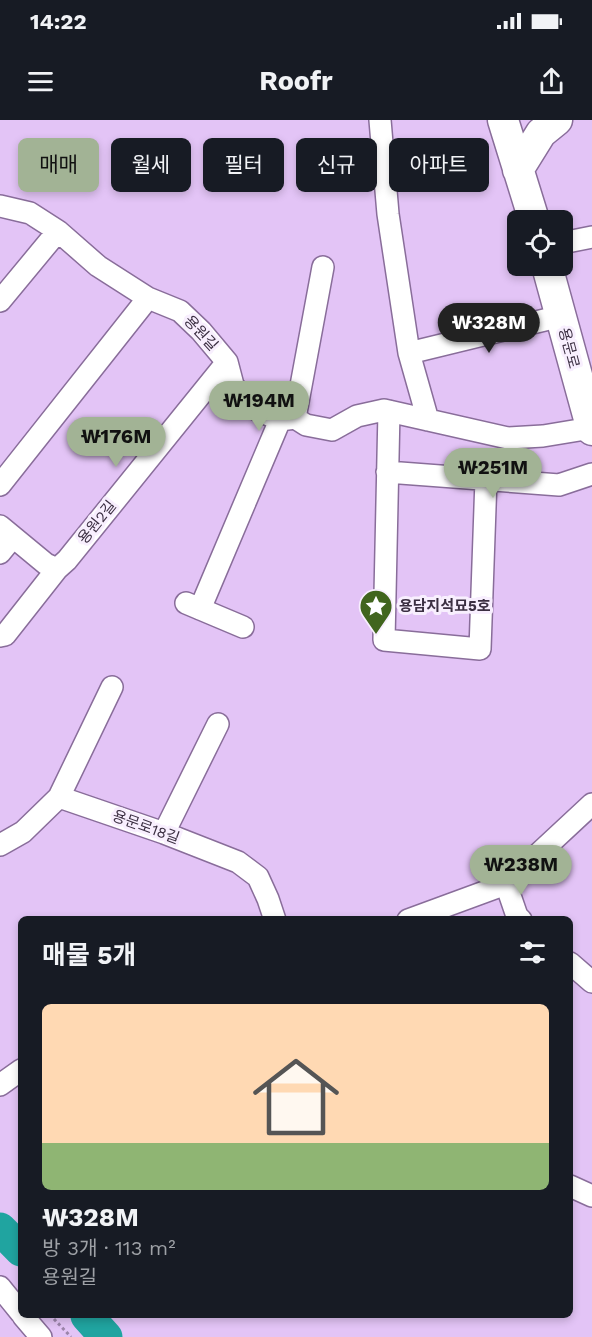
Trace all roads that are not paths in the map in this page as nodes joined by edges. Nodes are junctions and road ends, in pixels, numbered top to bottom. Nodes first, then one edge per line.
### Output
1 (380, 120) edge
2 (503, 120) edge
3 (557, 120) edge
4 (518, 170) junction
5 (0, 206) edge
6 (531, 210) edge
7 (58, 231) junction
8 (592, 237) edge
9 (573, 241) edge
10 (323, 267) dead end
11 (550, 276) edge
12 (148, 298) junction
13 (0, 301) edge
14 (561, 316) junction
15 (409, 353) junction
16 (227, 362) junction
17 (388, 411) junction
18 (287, 419) junction
19 (428, 420) junction
20 (591, 429) edge
21 (387, 472) junction
22 (592, 474) edge
23 (486, 479) junction
24 (0, 485) edge
25 (4, 538) edge
26 (57, 568) junction
27 (243, 627) dead end
28 (0, 636) edge
29 (112, 687) dead end
30 (218, 724) dead end
31 (59, 797) junction
32 (592, 804) edge
33 (164, 833) junction
34 (0, 845) edge
35 (506, 884) junction
36 (274, 916) edge
37 (419, 916) edge
38 (517, 916) edge
39 (573, 966) edge
40 (592, 982) edge
41 (18, 1072) edge
42 (0, 1085) edge
43 (573, 1187) edge
44 (592, 1196) edge
45 (0, 1287) edge
46 (18, 1309) edge
47 (25, 1318) edge
48 (41, 1337) edge

1 - 15 street
2 - 4 main road
3 - 4 main road
4 - 6 main road
5 - 7 street, 용원길
7 - 12 street, 용원길
7 - 13 street
8 - 9 street
10 - 18 street
11 - 14 main road, 용문로
12 - 16 street, 용원길
12 - 24 street
14 - 15 street
14 - 20 main road, 용문로
15 - 19 street
16 - 18 street, 용원길
16 - 26 street, 용원2길
17 - 18 street, 용원길
17 - 19 street, 용원길
17 - 21 street
18 - 27 street
19 - 20 street, 용원길
21 - 23 street
21 - 23 street
22 - 23 street
25 - 26 street
26 - 28 street, 용원2길
29 - 31 street
30 - 33 street
31 - 33 street, 용문로18길
31 - 34 street
32 - 35 street
33 - 36 street, 용문로18길
35 - 37 street
35 - 38 street
39 - 40 street
41 - 42 street
43 - 44 street
45 - 46 street
47 - 48 street

